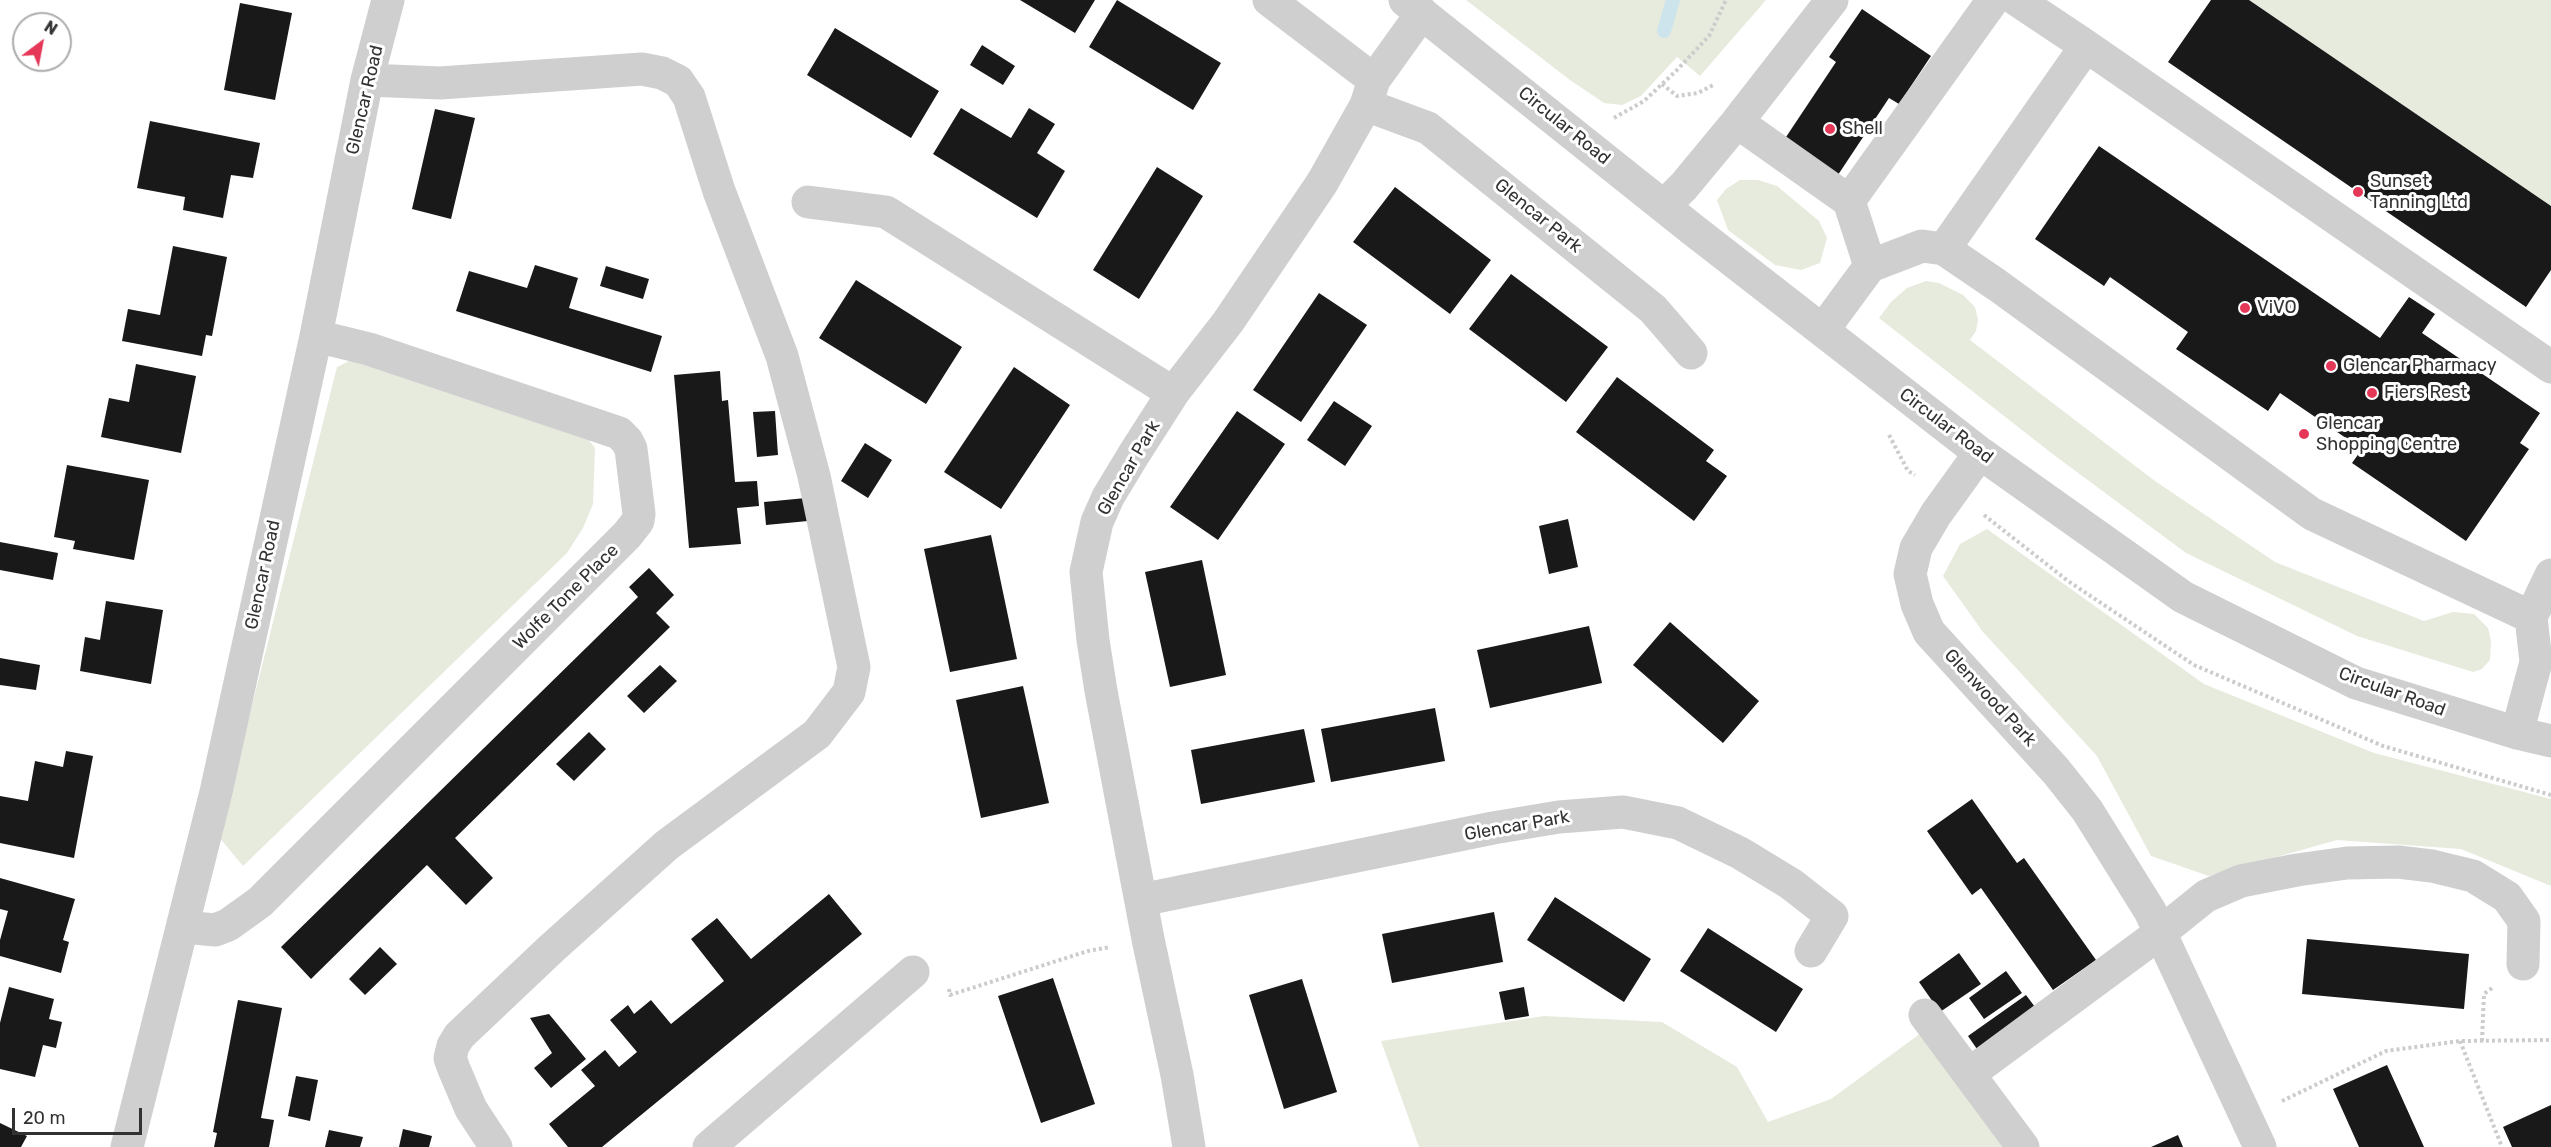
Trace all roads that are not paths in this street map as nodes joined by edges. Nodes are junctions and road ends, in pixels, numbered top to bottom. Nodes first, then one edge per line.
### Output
1 (388, 0) edge
2 (1269, 0) edge
3 (1832, 0) edge
4 (1993, 0) edge
5 (2017, 0) edge
6 (1414, 6) edge
7 (2086, 46) junction
8 (368, 80) junction
9 (1370, 93) junction
10 (1737, 123) junction
11 (1849, 201) junction
12 (808, 202) dead end
13 (1664, 206) junction
14 (1944, 249) junction
15 (1870, 266) junction
16 (1823, 330) junction
17 (316, 336) junction
18 (1691, 353) dead end
19 (2551, 367) edge
20 (1173, 393) junction
21 (1980, 453) junction
22 (2551, 575) edge
23 (2531, 617) junction
24 (2517, 733) junction
25 (2551, 741) edge
26 (1141, 900) junction
27 (184, 927) junction
28 (2160, 933) junction
29 (1811, 951) dead end
30 (2523, 964) road end
31 (914, 972) road end
32 (1925, 1015) dead end
33 (1969, 1074) junction
34 (2023, 1146) edge
35 (127, 1147) edge
36 (496, 1147) edge
37 (709, 1147) edge
38 (1189, 1147) edge
39 (2260, 1147) edge

1 - 8 street, Glencar Road
2 - 9 street, Glencar Park
3 - 10 street
4 - 11 street
5 - 7 street
6 - 9 street, Glencar Park
6 - 13 street, Circular Road
7 - 14 street
7 - 19 street
8 - 17 street, Glencar Road
8 - 36 street
9 - 18 street, Glencar Park
9 - 20 street, Glencar Park
10 - 11 street
10 - 13 street
11 - 15 street
12 - 20 street
13 - 16 street, Circular Road
14 - 15 street
14 - 23 street
15 - 16 street
16 - 21 street, Circular Road
17 - 27 street, Glencar Road
17 - 27 street, Wolfe Tone Place
20 - 26 street, Glencar Park
21 - 24 street, Circular Road
21 - 28 street, Glenwood Park
22 - 23 street
23 - 24 street
24 - 25 street, Circular Road
26 - 29 street, Glencar Park
26 - 38 street, Glencar Park
27 - 35 street, Glencar Road
28 - 30 street
28 - 33 street
28 - 39 street, Glenwood Park
31 - 37 street
32 - 33 street
33 - 34 street

